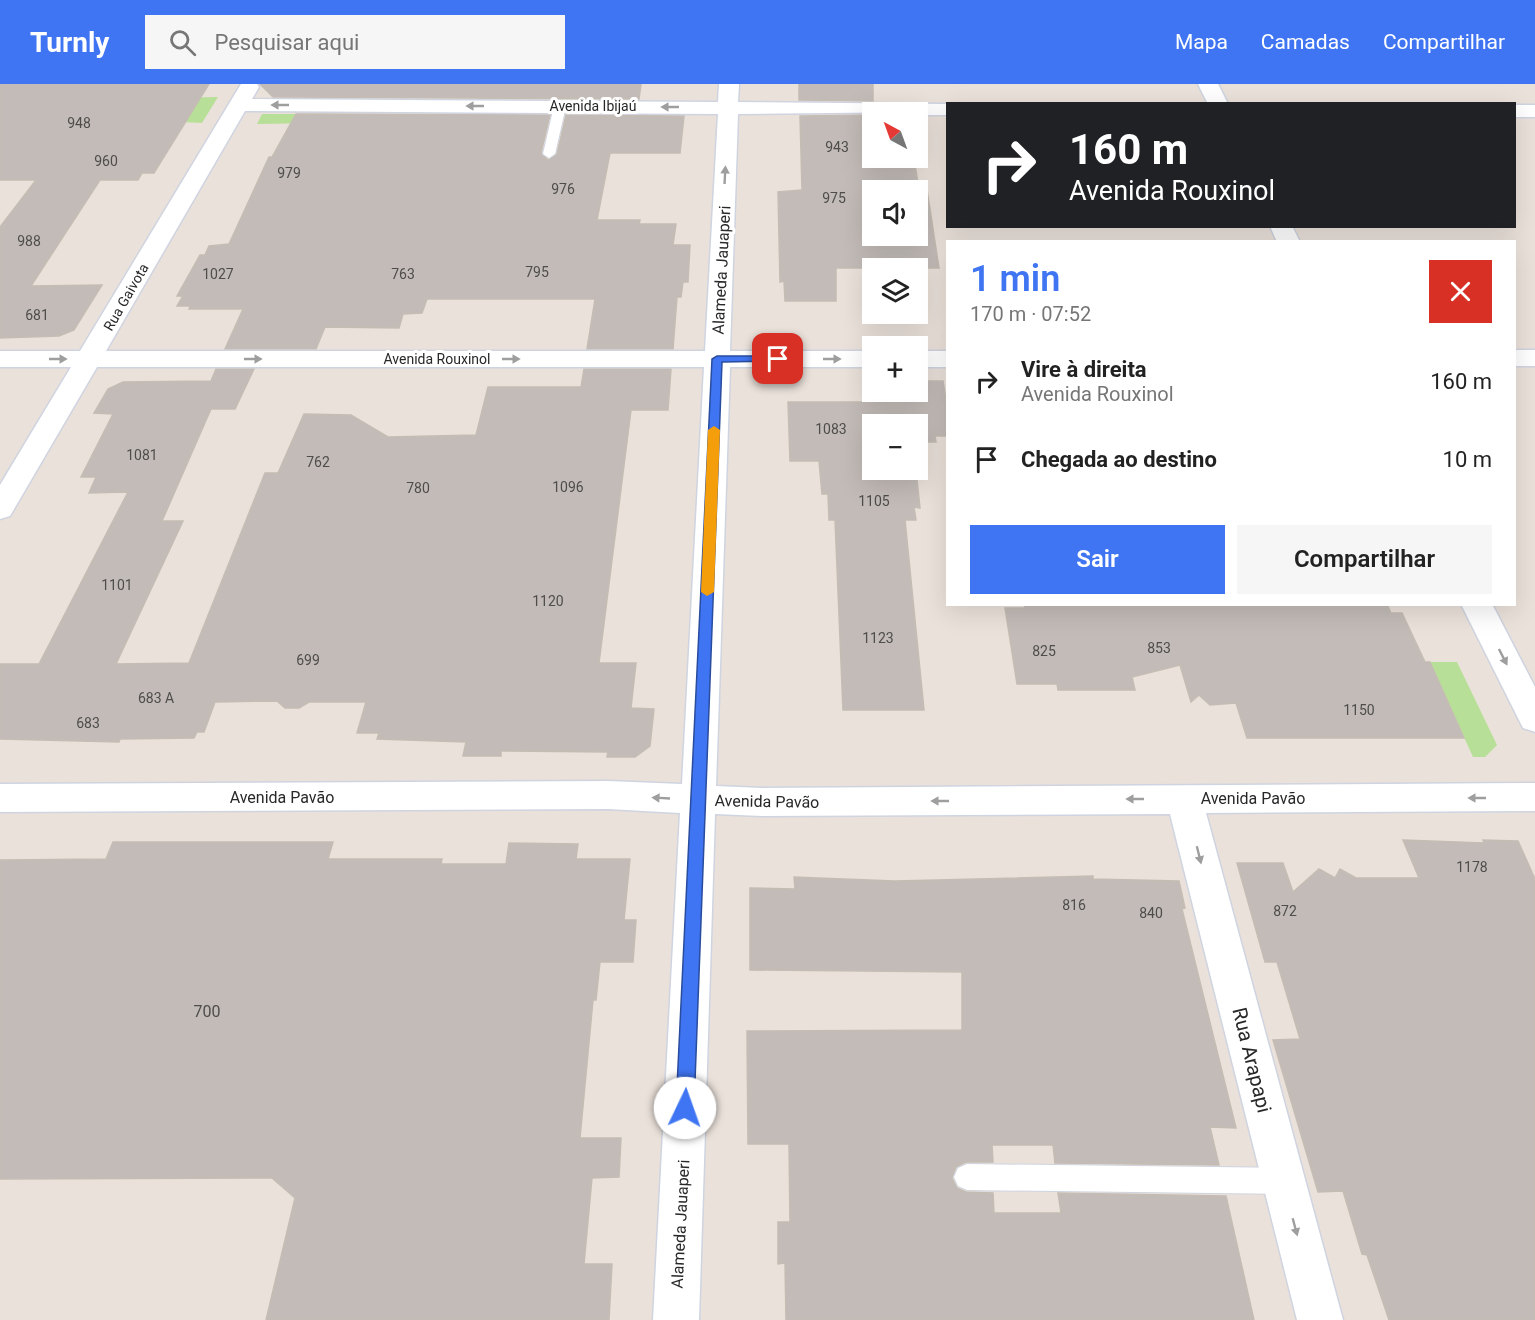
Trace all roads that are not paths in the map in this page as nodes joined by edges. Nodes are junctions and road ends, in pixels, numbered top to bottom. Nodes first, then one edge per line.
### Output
1 (251, 84) edge
2 (729, 84) edge
3 (1208, 84) edge
4 (1217, 102) edge
5 (238, 105) junction
6 (560, 106) junction
7 (728, 107) junction
8 (946, 109) edge
9 (1516, 111) edge
10 (1535, 111) edge
11 (549, 154) dead end
12 (1516, 358) edge
13 (1535, 358) edge
14 (0, 359) edge
15 (89, 359) junction
16 (717, 359) junction
17 (862, 359) edge
18 (928, 359) edge
19 (946, 359) edge
20 (0, 509) edge
21 (1477, 606) edge
22 (1535, 718) edge
23 (1535, 797) edge
24 (0, 798) edge
25 (698, 799) junction
26 (1184, 799) junction
27 (967, 1177) dead end
28 (1283, 1180) junction
29 (676, 1320) edge
30 (1320, 1320) edge

1 - 5 street, Rua Gaivota
2 - 7 street, Alameda Jauaperi
3 - 4 street
6 -> 5 street, Avenida Ibijaú
5 - 15 street, Rua Gaivota
7 -> 6 street, Avenida Ibijaú
6 - 11 lane
7 - 8 street, Avenida Ibijaú
16 -> 7 street, Alameda Jauaperi
9 - 10 street
12 - 13 street
14 -> 15 street, Avenida Rouxinol
15 -> 16 street, Avenida Rouxinol
15 - 20 street, Rua Gaivota
16 -> 17 street, Avenida Rouxinol
16 - 25 street, Alameda Jauaperi
18 - 19 street
21 -> 22 street
23 -> 26 street, Avenida Pavão
25 -> 24 street, Avenida Pavão
26 -> 25 street, Avenida Pavão
25 - 29 street, Alameda Jauaperi
26 -> 28 street, Rua Arapapi
27 - 28 lane
28 -> 30 street, Rua Arapapi

